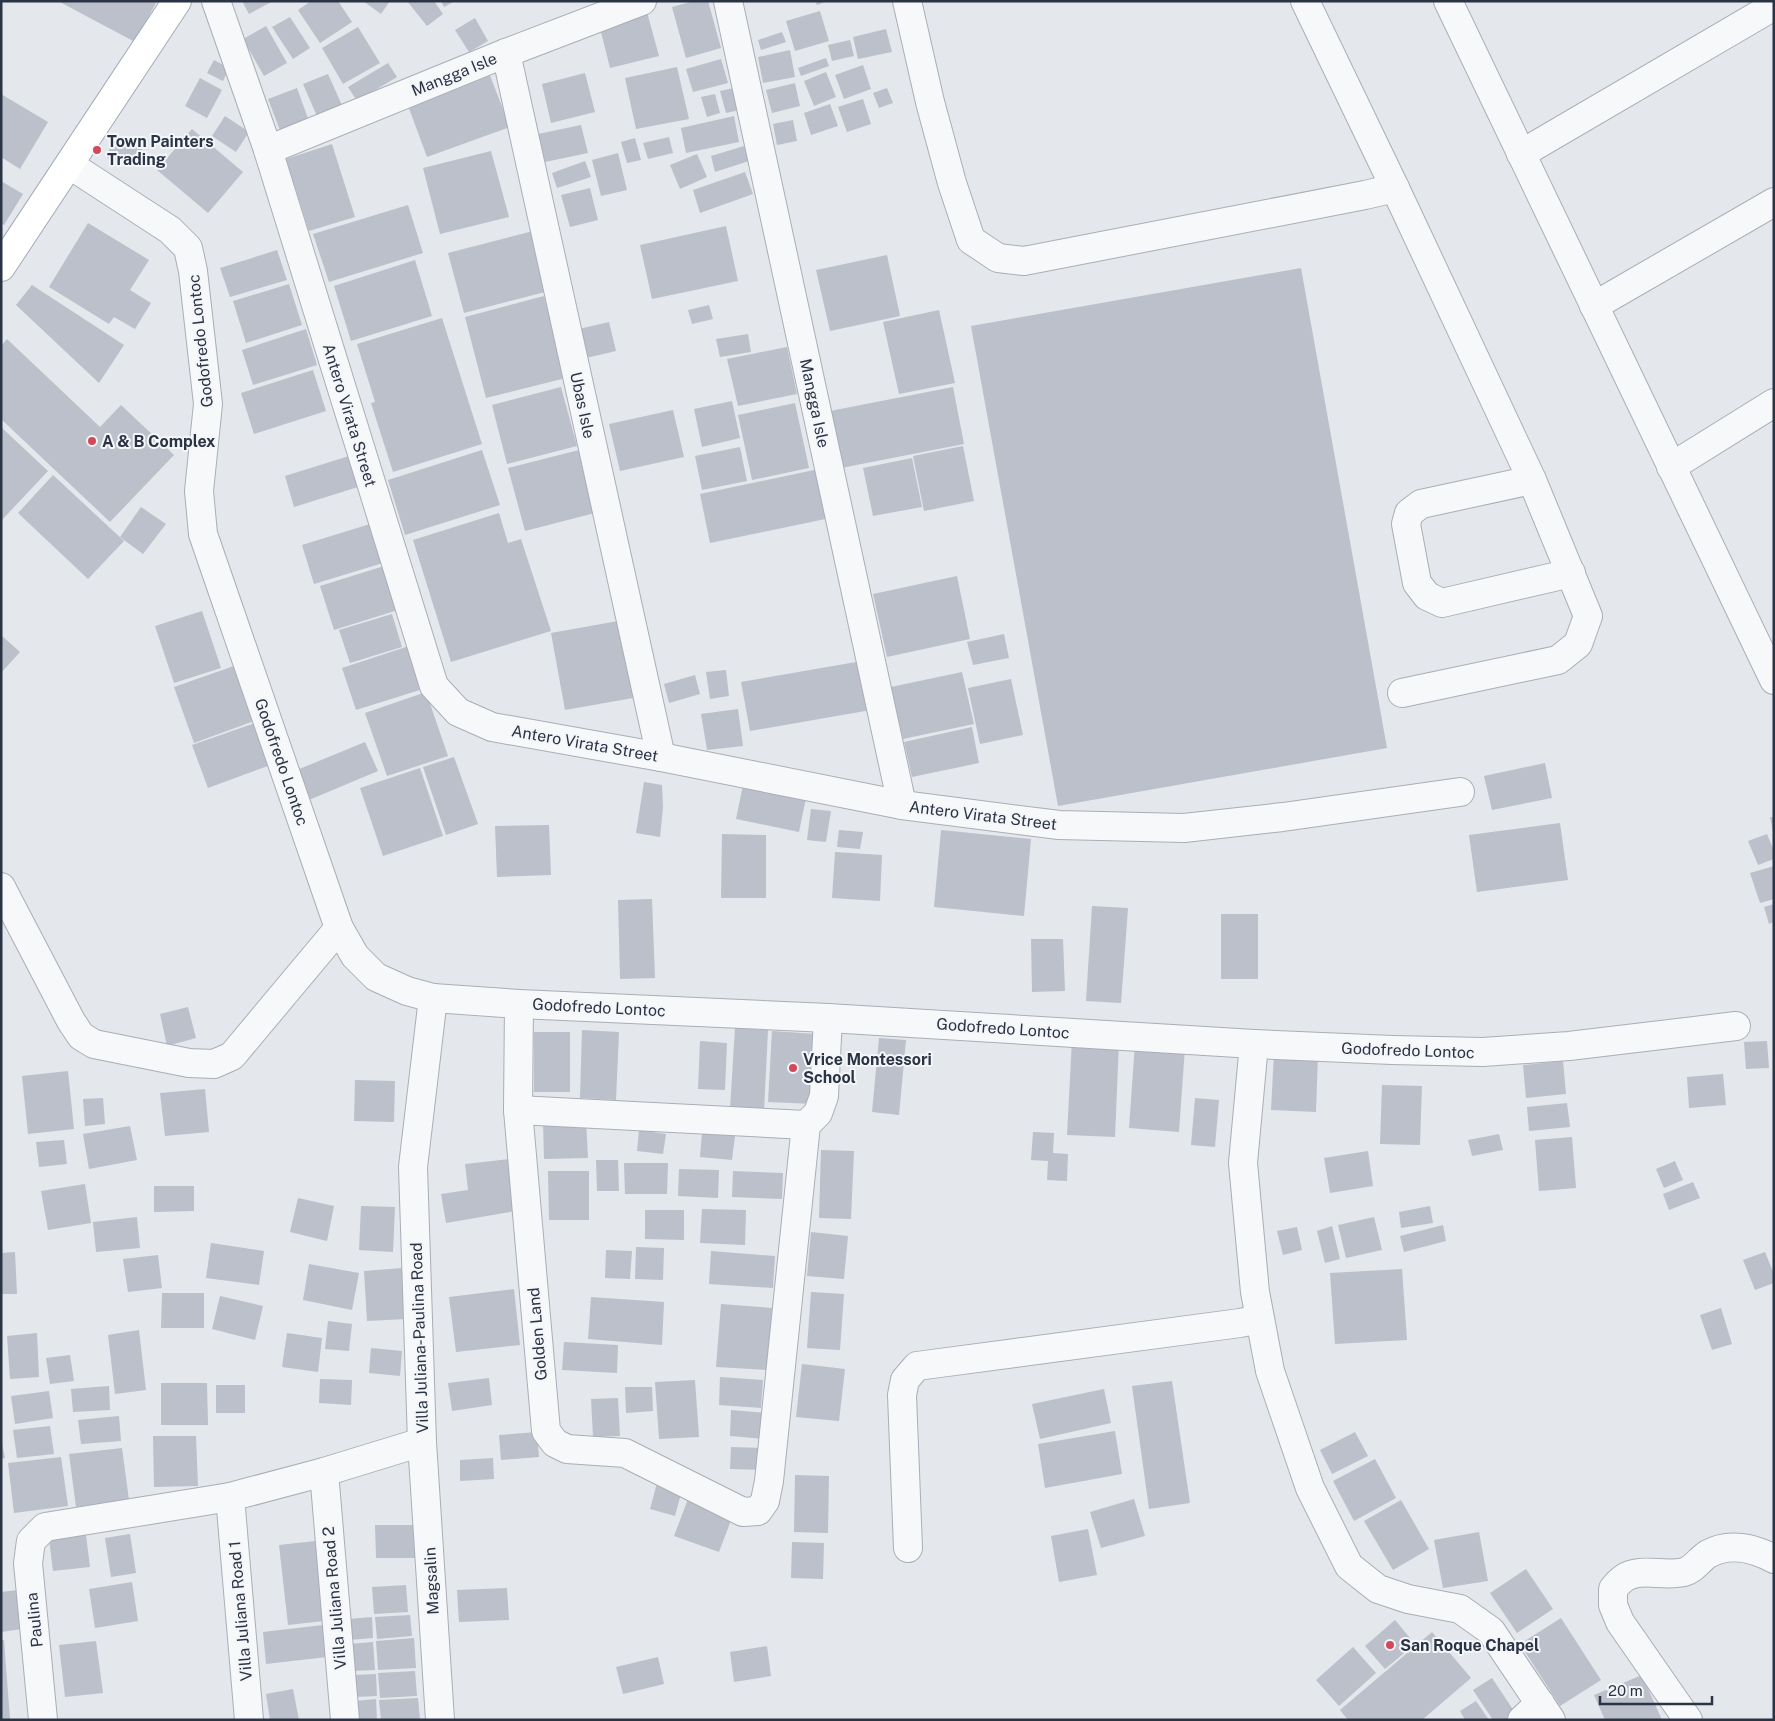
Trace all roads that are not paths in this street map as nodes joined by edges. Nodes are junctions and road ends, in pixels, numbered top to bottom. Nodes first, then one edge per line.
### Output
1 (178, 1) edge
2 (216, 1) edge
3 (642, 1) edge
4 (728, 1) edge
5 (906, 1) edge
6 (1305, 1) edge
7 (1452, 3) edge
8 (1774, 6) edge
9 (506, 53) junction
10 (268, 150) junction
11 (1521, 154) junction
12 (70, 165) junction
13 (1395, 188) junction
14 (1774, 202) edge
15 (1, 267) edge
16 (1594, 306) junction
17 (1774, 403) edge
18 (1671, 467) junction
19 (1532, 480) junction
20 (1571, 573) junction
21 (1774, 680) edge
22 (1402, 693) dead end
23 (660, 757) junction
24 (1460, 792) dead end
25 (902, 805) junction
26 (1, 887) edge
27 (339, 928) junction
28 (433, 998) junction
29 (519, 1004) junction
30 (828, 1018) junction
31 (1736, 1026) dead end
32 (1254, 1044) junction
33 (518, 1110) junction
34 (806, 1125) junction
35 (1260, 1318) junction
36 (422, 1442) junction
37 (324, 1474) junction
38 (230, 1499) junction
39 (45, 1527) joint
40 (908, 1548) dead end
41 (1774, 1559) edge
42 (1538, 1714) edge
43 (43, 1720) edge
44 (249, 1720) edge
45 (345, 1720) edge
46 (440, 1720) edge
47 (1688, 1720) edge

1 - 12 main road
2 - 10 street, Antero Virata Street
3 - 9 street, Mangga Isle
4 - 25 street, Mangga Isle
5 - 13 street
6 - 13 street
7 - 11 street
8 - 11 street
9 - 10 street, Mangga Isle
9 - 23 street, Ubas Isle
10 - 23 street, Antero Virata Street
11 - 16 street
12 - 15 main road
12 - 27 street, Godofredo Lontoc
13 - 19 street
14 - 16 street
16 - 18 street
17 - 18 street
18 - 21 street
19 - 20 street
19 - 20 street
20 - 22 street
23 - 25 street, Antero Virata Street
24 - 25 street, Antero Virata Street
26 - 27 street
27 - 28 street, Godofredo Lontoc
28 - 29 street, Godofredo Lontoc
28 - 36 street, Villa Juliana-Paulina Road
29 - 30 street, Godofredo Lontoc
29 - 33 street, Golden Land
30 - 32 street, Godofredo Lontoc
30 - 34 street
31 - 32 street, Godofredo Lontoc
32 - 35 street
33 - 34 street
33 - 34 street, Golden Land
35 - 40 street
35 - 42 street
36 - 37 street, Villa Juliana-Paulina Road
36 - 46 street, Magsalin
37 - 38 street, Villa Juliana-Paulina Road
37 - 45 street, Villa Juliana Road 2
38 - 39 street, Villa Juliana-Paulina Road
38 - 44 street, Villa Juliana Road 1
39 - 43 street, Paulina
41 - 47 street

